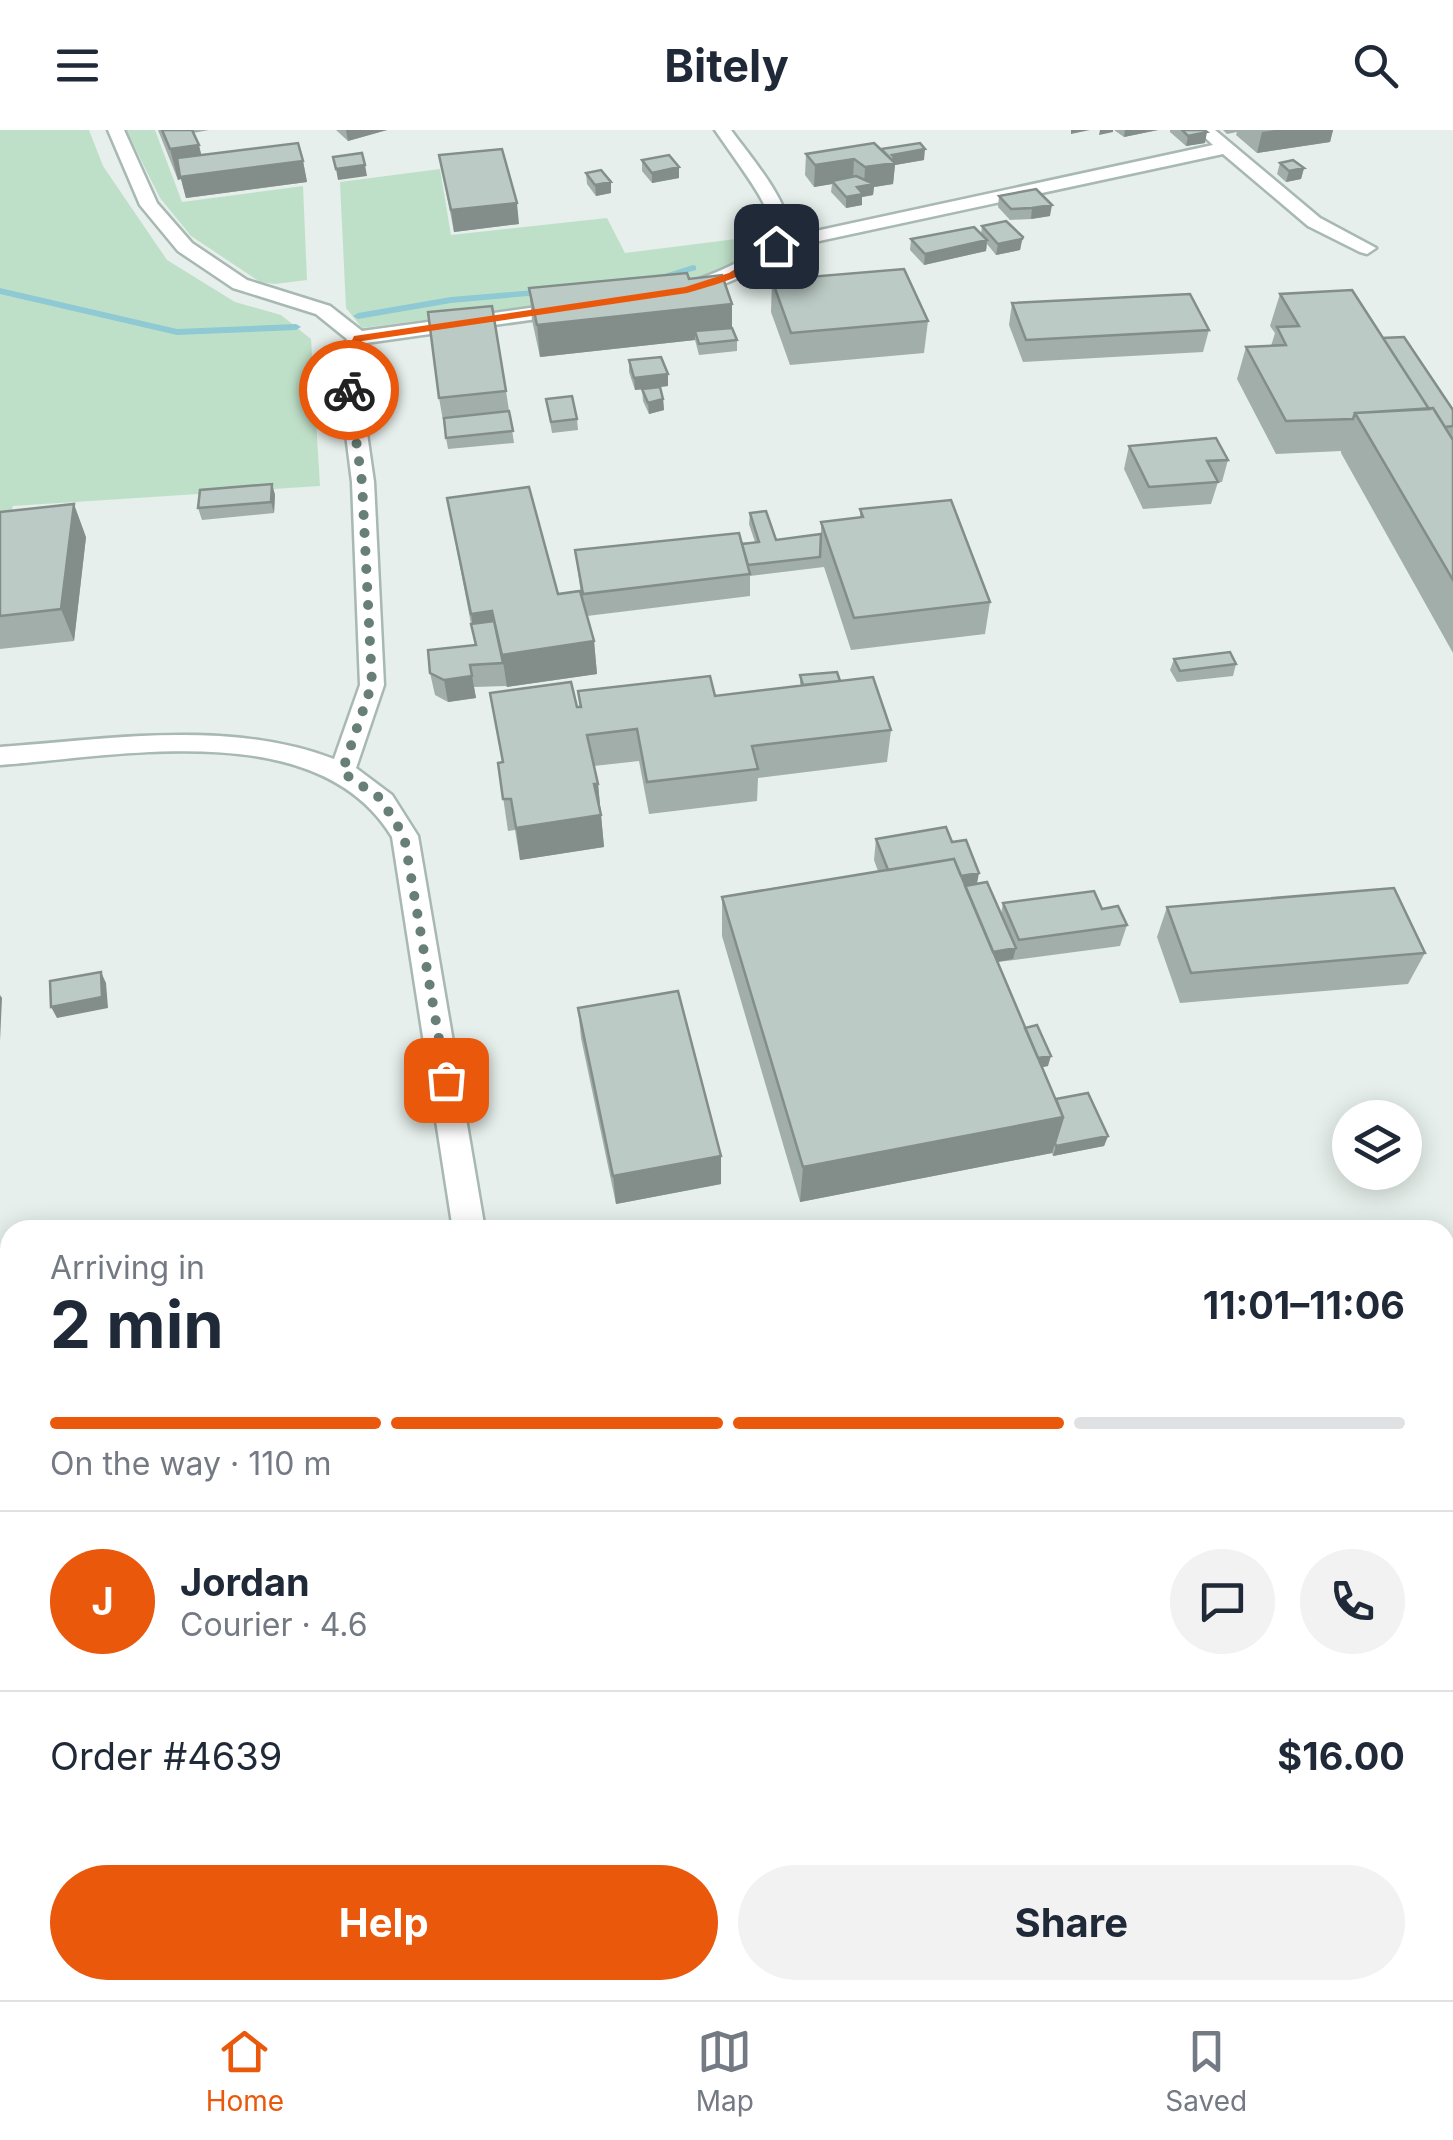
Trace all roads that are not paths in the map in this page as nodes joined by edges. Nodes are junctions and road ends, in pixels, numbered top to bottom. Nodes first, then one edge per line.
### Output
1 (116, 130) edge
2 (723, 130) edge
3 (1205, 130) edge
4 (1225, 148) junction
5 (776, 246) junction
6 (1367, 248) dead end
7 (671, 293) edge
8 (586, 306) edge
9 (358, 338) junction
10 (0, 756) edge
11 (342, 772) junction
12 (467, 1220) edge

1 - 9 street
2 - 5 street
3 - 4 street
4 - 5 street
4 - 6 street
5 - 7 street
8 - 9 street
9 - 11 street
10 - 11 street
11 - 12 street

